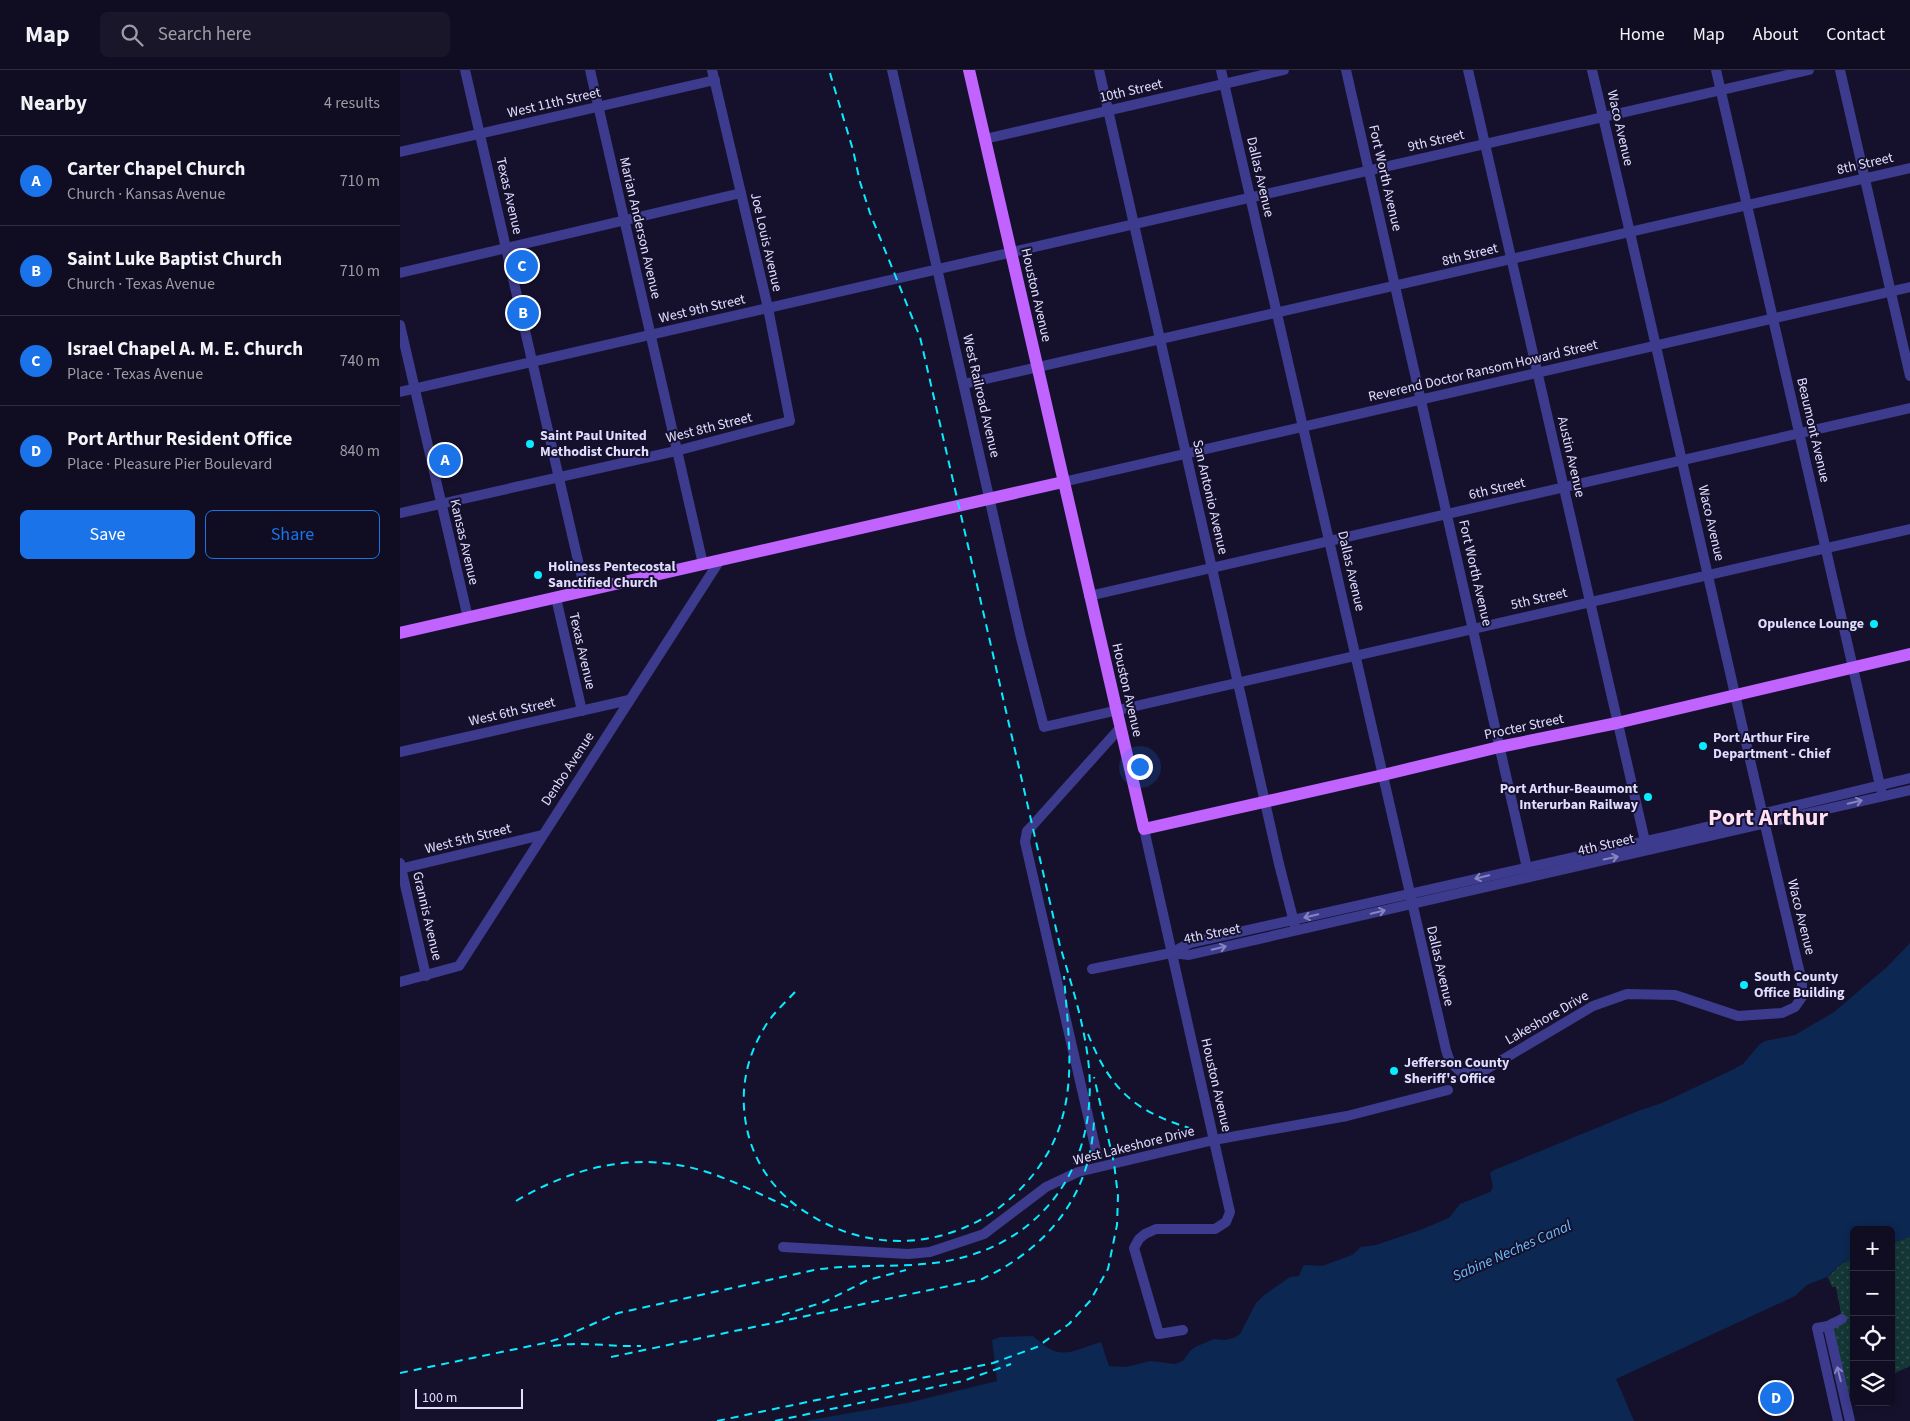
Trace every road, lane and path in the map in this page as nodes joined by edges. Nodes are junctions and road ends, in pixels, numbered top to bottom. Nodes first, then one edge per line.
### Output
1 (465, 70) edge
2 (590, 70) edge
3 (892, 70) edge
4 (969, 70) edge
5 (1099, 70) edge
6 (1221, 70) edge
7 (1284, 70) edge
8 (1346, 70) edge
9 (1468, 70) edge
10 (1592, 70) edge
11 (1716, 70) edge
12 (1809, 70) edge
13 (1840, 70) edge
14 (713, 75) edge
15 (1225, 84) junction
16 (1720, 90) junction
17 (598, 107) junction
18 (1108, 110) junction
19 (1604, 117) junction
20 (481, 134) junction
21 (985, 139) junction
22 (1485, 144) junction
23 (400, 152) edge
24 (1910, 168) edge
25 (1369, 171) junction
26 (1864, 178) junction
27 (741, 193) junction
28 (1250, 198) junction
29 (1747, 205) junction
30 (624, 221) junction
31 (1135, 224) junction
32 (1630, 232) junction
33 (507, 247) junction
34 (1011, 253) junction
35 (1511, 259) junction
36 (938, 270) junction
37 (400, 272) edge
38 (1396, 286) junction
39 (1910, 288) edge
40 (1891, 292) junction
41 (768, 308) junction
42 (1277, 312) junction
43 (1772, 319) junction
44 (400, 325) edge
45 (650, 335) junction
46 (1161, 339) junction
47 (1657, 346) junction
48 (533, 362) junction
49 (1037, 367) junction
50 (1537, 372) junction
51 (1910, 376) edge
52 (964, 384) junction
53 (415, 389) junction
54 (400, 392) edge
55 (1422, 399) junction
56 (1910, 408) edge
57 (790, 421) joint
58 (1304, 426) junction
59 (1799, 434) junction
60 (676, 451) junction
61 (1186, 453) junction
62 (1682, 460) junction
63 (559, 476) junction
64 (1063, 482) junction
65 (1564, 488) junction
66 (990, 498) junction
67 (441, 503) junction
68 (400, 513) edge
69 (1447, 514) junction
70 (1910, 529) edge
71 (1330, 541) junction
72 (1825, 548) junction
73 (720, 560) junction
74 (702, 564) junction
75 (1212, 568) junction
76 (1708, 575) junction
77 (585, 591) junction
78 (1089, 596) junction
79 (556, 598) junction
80 (1590, 602) junction
81 (468, 618) junction
82 (1473, 628) junction
83 (400, 633) edge
84 (1910, 654) edge
85 (1356, 655) junction
86 (1852, 668) junction
87 (1238, 682) junction
88 (1735, 695) junction
89 (630, 700) junction
90 (582, 710) junction
91 (1116, 710) junction
92 (1617, 723) junction
93 (1120, 728) junction
94 (1500, 747) junction
95 (400, 752) edge
96 (1383, 776) junction
97 (1910, 778) edge
98 (1879, 785) junction
99 (1910, 790) edge
100 (1882, 796) junction
101 (1265, 803) junction
102 (1763, 818) junction
103 (1144, 829) junction
104 (542, 835) junction
105 (1645, 846) junction
106 (400, 867) edge
107 (1528, 872) junction
108 (1409, 893) junction
109 (1412, 904) junction
110 (1295, 925) junction
111 (1171, 953) junction
112 (1092, 970) dead end
113 (426, 976) junction
114 (400, 982) edge
115 (1802, 982) joint
116 (1462, 1073) joint
117 (1448, 1090) dead end
118 (1214, 1140) junction
119 (1096, 1155) dead end
120 (783, 1247) dead end
121 (1842, 1319) dead end
122 (1828, 1326) junction
123 (1183, 1330) dead end
124 (1838, 1421) edge
125 (1850, 1421) edge

1 - 20 street, Texas Avenue
2 - 17 street, Marian Anderson Avenue
3 - 36 street, West Railroad Avenue
4 - 21 main road, Houston Avenue
5 - 18 street, San Antonio Avenue
6 - 15 street, Dallas Avenue
7 - 15 street, 10th Street
8 - 25 street, Fort Worth Avenue
9 - 22 street, Austin Avenue
10 - 19 street, Waco Avenue
11 - 16 street, Beaumont Avenue
12 - 16 street, 9th Street
13 - 26 street
14 - 17 street, West 11th Street
14 - 27 street, Joe Louis Avenue
15 - 18 street, 10th Street
15 - 28 street, Dallas Avenue
16 - 19 street, 9th Street
16 - 29 street, Beaumont Avenue
17 - 20 street, West 11th Street
17 - 30 street, Marian Anderson Avenue
18 - 21 street, 10th Street
18 - 31 street, San Antonio Avenue
19 - 22 street, 9th Street
19 - 32 street, Waco Avenue
20 - 23 street, West 11th Street
20 - 33 street, Texas Avenue
21 - 34 main road, Houston Avenue
22 - 25 street, 9th Street
22 - 35 street, Austin Avenue
24 - 26 street, 8th Street
25 - 28 street, 9th Street
25 - 38 street, Fort Worth Avenue
26 - 29 street, 8th Street
26 - 40 street
27 - 30 street
27 - 41 street, Joe Louis Avenue
28 - 31 street, 9th Street
28 - 42 street, Dallas Avenue
29 - 32 street, 8th Street
29 - 43 street, Beaumont Avenue
30 - 33 street
30 - 45 street, Marian Anderson Avenue
31 - 34 street, 9th Street
31 - 46 street, San Antonio Avenue
32 - 35 street, 8th Street
32 - 47 street, Waco Avenue
33 - 37 street
33 - 48 street, Texas Avenue
34 - 36 street, West 9th Street
34 - 49 main road, Houston Avenue
35 - 38 street, 8th Street
35 - 50 street, Austin Avenue
36 - 41 street, West 9th Street
36 - 52 street, West Railroad Avenue
38 - 42 street, 8th Street
38 - 55 street, Fort Worth Avenue
39 - 40 street, Reverend Doctor Ransom Howard Street
40 - 43 street, Reverend Doctor Ransom Howard Street
40 - 51 street
41 - 45 street, West 9th Street
41 - 57 street, Joe Louis Avenue
42 - 46 street, 8th Street
42 - 58 street, Dallas Avenue
43 - 47 street, Reverend Doctor Ransom Howard Street
43 - 59 street, Beaumont Avenue
44 - 53 street, Kansas Avenue
45 - 48 street, West 9th Street
45 - 60 street, Marian Anderson Avenue
46 - 49 street, 8th Street
46 - 61 street, San Antonio Avenue
47 - 50 street, Reverend Doctor Ransom Howard Street
47 - 62 street, Waco Avenue
48 - 53 street, West 9th Street
48 - 63 street, Texas Avenue
49 - 52 street
49 - 64 main road, Houston Avenue
50 - 55 street, Reverend Doctor Ransom Howard Street
50 - 65 street, Austin Avenue
52 - 66 street, West Railroad Avenue
53 - 54 street, West 9th Street
53 - 67 street, Kansas Avenue
55 - 58 street, Reverend Doctor Ransom Howard Street
55 - 69 street, Fort Worth Avenue
56 - 59 street, 6th Street
57 - 60 street, West 8th Street
58 - 61 street, Reverend Doctor Ransom Howard Street
58 - 71 street, Dallas Avenue
59 - 62 street, 6th Street
59 - 72 street, Beaumont Avenue
60 - 63 street, West 8th Street
60 - 74 street, Marian Anderson Avenue
61 - 64 street, Reverend Doctor Ransom Howard Street
61 - 75 street, San Antonio Avenue
62 - 65 street, 6th Street
62 - 76 street, Waco Avenue
63 - 67 street, West 8th Street
63 - 77 street, Texas Avenue
64 - 66 main road
64 - 78 main road, Houston Avenue
65 - 69 street, 6th Street
65 - 80 street, Austin Avenue
66 - 73 main road
66 - 91 street, West Railroad Avenue
67 - 68 street, West 8th Street
67 - 81 street, Kansas Avenue
69 - 71 street, 6th Street
69 - 82 street, Fort Worth Avenue
70 - 72 street, 5th Street
71 - 75 street, 6th Street
71 - 85 street, Dallas Avenue
72 - 76 street, 5th Street
72 - 86 street, Beaumont Avenue
73 - 74 main road
73 - 89 street, Denbo Avenue
74 - 77 main road
75 - 78 street, 6th Street
75 - 87 street, San Antonio Avenue
76 - 80 street, 5th Street
76 - 88 street, Waco Avenue
77 - 79 main road
78 - 91 main road, Houston Avenue
79 - 81 main road
79 - 90 street, Texas Avenue
80 - 82 street, 5th Street
80 - 92 street, Austin Avenue
81 - 83 main road
82 - 85 street, 5th Street
82 - 94 street, Fort Worth Avenue
84 - 86 main road, Procter Street
85 - 87 street, 5th Street
85 - 96 street, Dallas Avenue
86 - 88 main road, Procter Street
86 - 98 street, Beaumont Avenue
87 - 91 street, 5th Street
87 - 101 street, San Antonio Avenue
88 - 92 main road, Procter Street
88 - 102 street, Waco Avenue
89 - 90 street, West 6th Street
89 - 104 street, Denbo Avenue
90 - 95 street, West 6th Street
91 - 93 main road, Houston Avenue
92 - 94 main road, Procter Street
92 - 105 street, Austin Avenue
93 - 103 main road, Houston Avenue
93 - 119 street
94 - 96 main road, Procter Street
94 - 107 street, Fort Worth Avenue
96 - 101 main road, Procter Street
96 - 108 street, Dallas Avenue
97 - 98 street, 4th Street
98 - 100 street, Beaumont Avenue
98 - 102 street, 4th Street
99 - 100 street, 4th Street
102 -> 100 street, 4th Street
101 - 103 main road, Procter Street
101 - 110 street, San Antonio Avenue
102 - 105 street, 4th Street
102 - 115 street, Waco Avenue
103 - 111 street, Houston Avenue
104 - 106 street, West 5th Street
104 - 113 street, Denbo Avenue
105 - 107 street, 4th Street
106 - 113 street, Grannis Avenue
107 -> 108 street, 4th Street
107 - 109 street, 4th Street
108 - 109 street, Dallas Avenue
108 -> 110 street, 4th Street
110 -> 109 street, 4th Street
109 - 116 street, Dallas Avenue
110 - 111 street, 4th Street
111 - 112 street, 4th Street
111 - 118 street, Houston Avenue
113 - 114 street, Denbo Avenue
115 - 116 street, Lakeshore Drive
117 - 118 street
118 - 120 street, West Lakeshore Drive
118 - 123 street, Houston Avenue
121 - 122 street
122 - 124 street
125 -> 122 street

